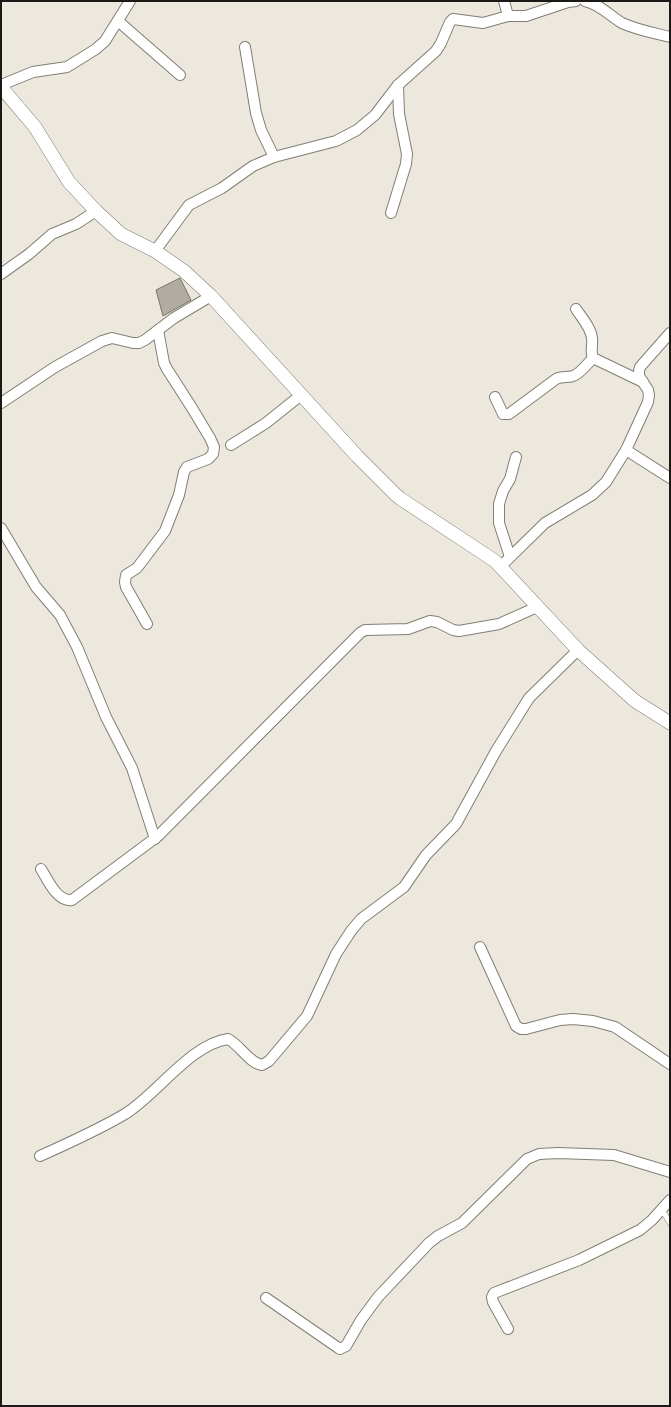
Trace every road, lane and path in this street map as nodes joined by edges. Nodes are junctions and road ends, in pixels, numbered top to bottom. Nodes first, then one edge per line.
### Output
1 (130, 1) edge
2 (504, 1) edge
3 (576, 1) edge
4 (585, 1) edge
5 (508, 16) junction
6 (118, 21) junction
7 (670, 37) edge
8 (245, 47) dead end
9 (180, 75) dead end
10 (398, 85) junction
11 (1, 86) edge
12 (274, 157) junction
13 (96, 212) junction
14 (391, 213) dead end
15 (155, 252) junction
16 (1, 274) edge
17 (212, 296) junction
18 (576, 309) dead end
19 (158, 330) junction
20 (670, 333) edge
21 (593, 358) junction
22 (643, 382) junction
23 (301, 395) junction
24 (495, 397) dead end
25 (1, 403) edge
26 (231, 445) dead end
27 (626, 450) junction
28 (516, 457) dead end
29 (670, 478) edge
30 (1, 528) edge
31 (505, 562) junction
32 (537, 607) junction
33 (146, 624) dead end
34 (578, 650) junction
35 (669, 719) edge
36 (155, 839) junction
37 (41, 869) dead end
38 (480, 947) dead end
39 (670, 1064) edge
40 (40, 1156) dead end
41 (670, 1172) edge
42 (670, 1200) edge
43 (662, 1210) junction
44 (670, 1223) edge
45 (266, 1298) dead end
46 (508, 1329) dead end

1 - 6 street
2 - 5 street
3 - 5 street
4 - 7 street
5 - 10 street
6 - 9 street
6 - 11 street
8 - 12 street
10 - 12 street
10 - 14 street
11 - 13 street
12 - 15 street
13 - 15 street
13 - 16 street
15 - 17 street
17 - 19 street
17 - 23 street
18 - 21 street
19 - 25 street
19 - 33 street
20 - 22 street
21 - 22 street
21 - 24 street
22 - 27 street
23 - 26 street
23 - 31 street
27 - 29 street
27 - 31 street
28 - 31 street
30 - 36 street
31 - 32 street
32 - 34 street
32 - 36 street
34 - 35 street
34 - 40 street
36 - 37 street
38 - 39 street
41 - 45 street
42 - 43 street
43 - 44 lane
43 - 46 street

